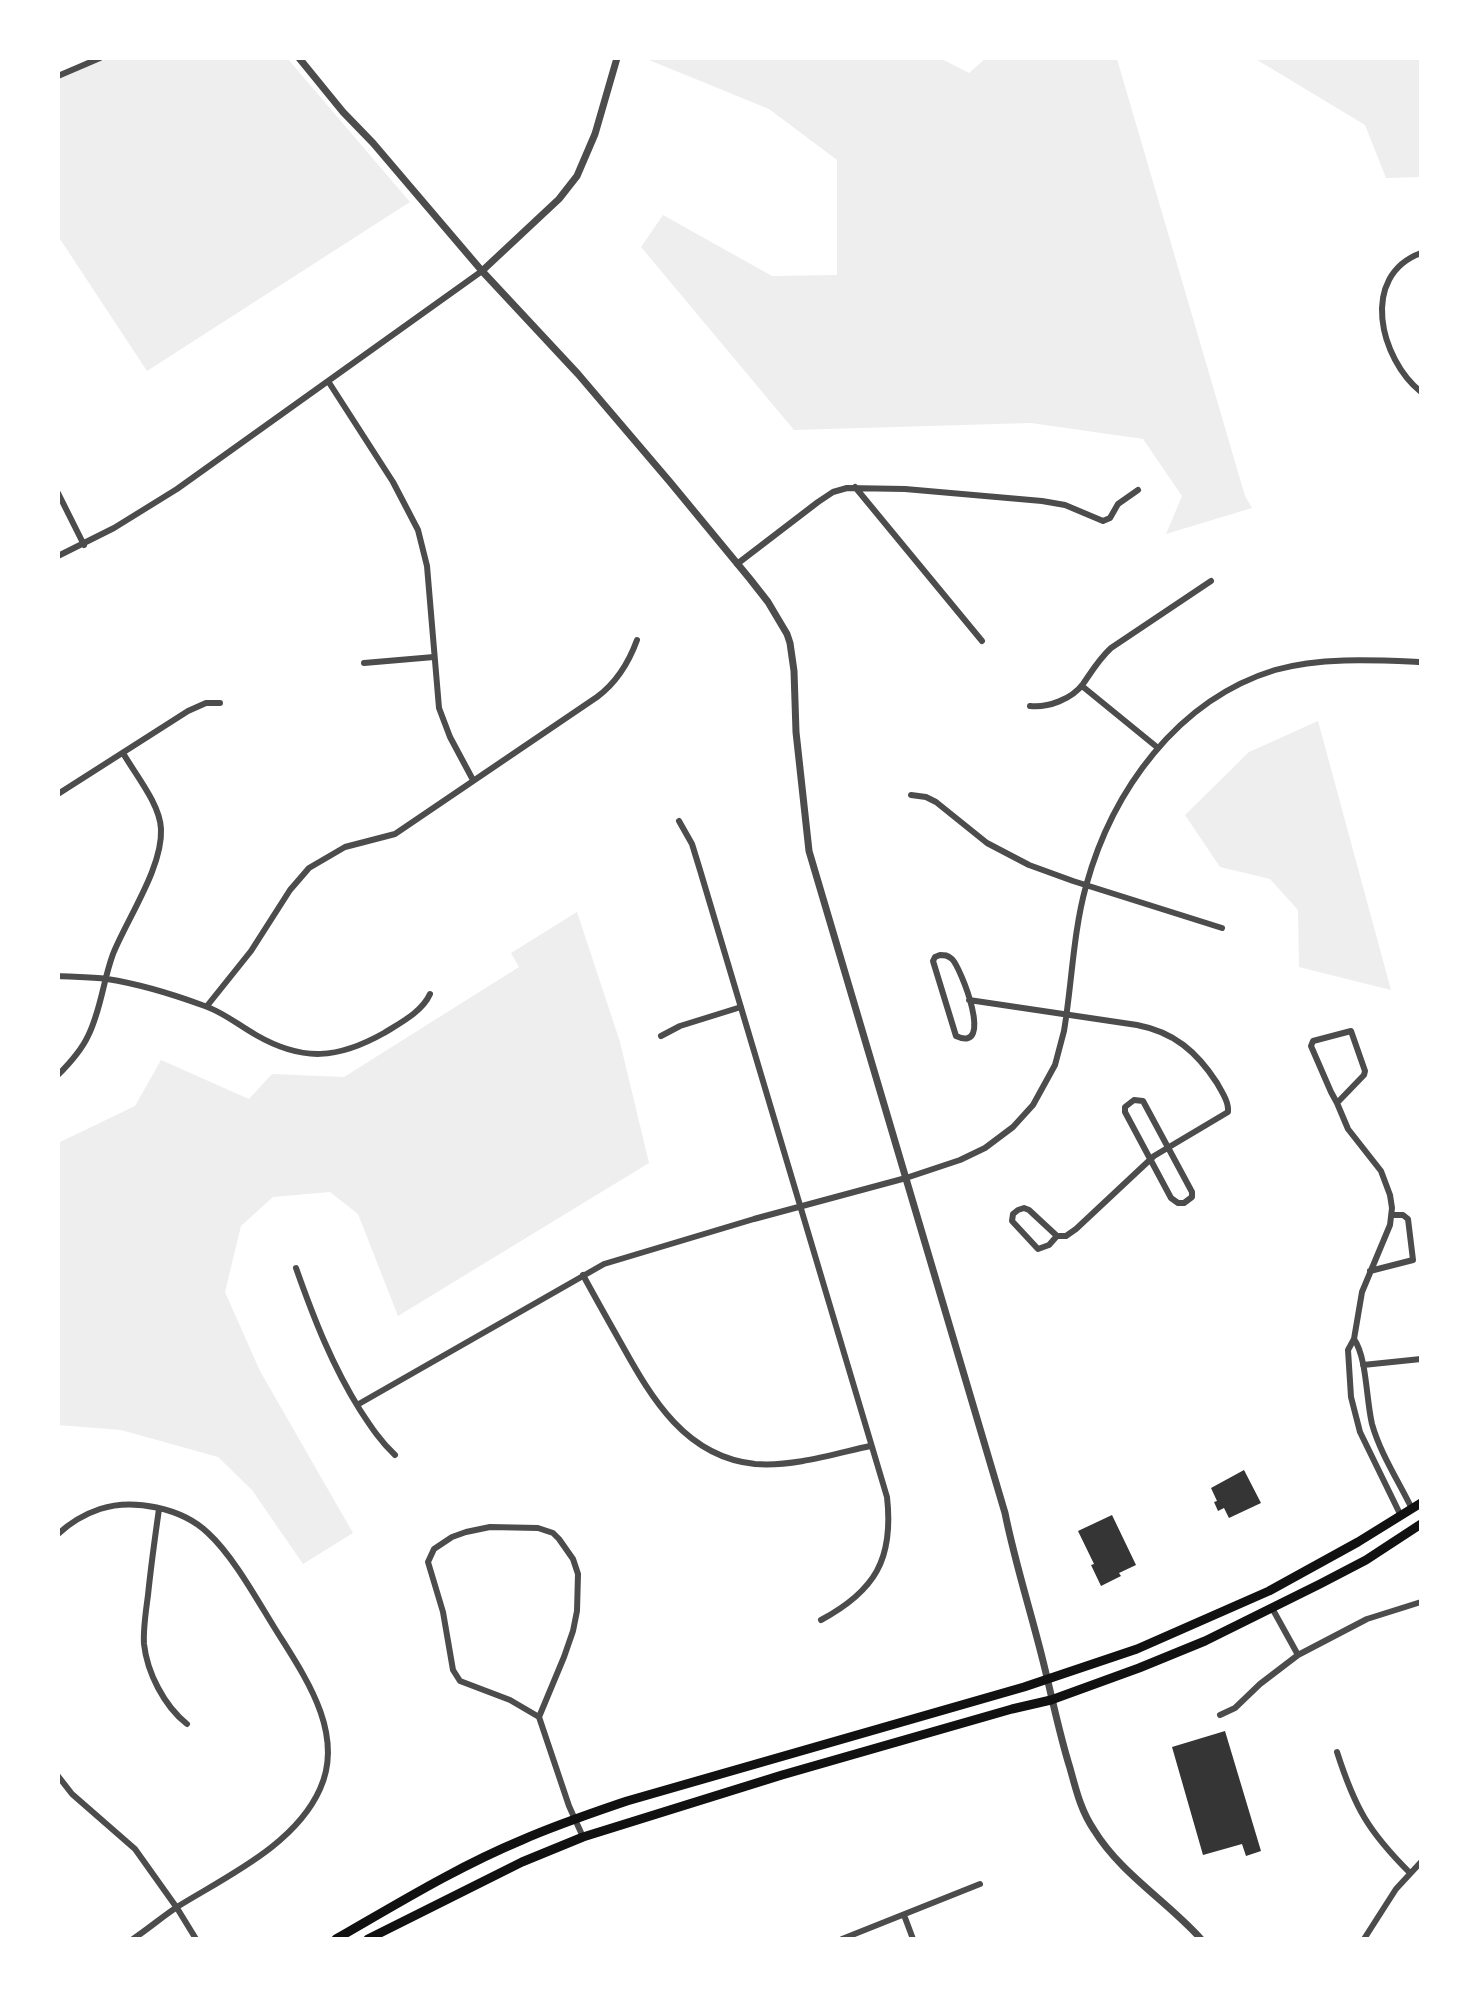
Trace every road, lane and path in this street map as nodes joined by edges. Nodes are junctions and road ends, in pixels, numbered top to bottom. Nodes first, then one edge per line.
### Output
1 (100, 58) edge
2 (299, 58) edge
3 (617, 58) edge
4 (58, 76) edge
5 (1421, 253) edge
6 (482, 271) junction
7 (328, 381) junction
8 (1421, 392) edge
9 (855, 487) junction
10 (1138, 490) dead end
11 (58, 493) edge
12 (84, 545) junction
13 (58, 556) edge
14 (737, 564) junction
15 (1211, 581) dead end
16 (637, 640) dead end
17 (982, 641) dead end
18 (434, 657) junction
19 (1421, 662) edge
20 (364, 663) dead end
21 (1082, 686) junction
22 (220, 703) dead end
23 (1030, 706) dead end
24 (1158, 748) junction
25 (123, 753) junction
26 (473, 780) junction
27 (58, 794) edge
28 (911, 795) dead end
29 (679, 821) dead end
30 (1086, 885) junction
31 (1222, 928) dead end
32 (58, 976) edge
33 (107, 979) junction
34 (430, 994) dead end
35 (969, 1000) junction
36 (207, 1006) junction
37 (741, 1007) junction
38 (1067, 1014) junction
39 (661, 1036) dead end
40 (58, 1075) edge
41 (1337, 1103) junction
42 (1168, 1146) junction
43 (1150, 1159) junction
44 (906, 1178) junction
45 (800, 1207) junction
46 (1392, 1215) junction
47 (1057, 1236) junction
48 (296, 1268) dead end
49 (1370, 1271) junction
50 (583, 1275) junction
51 (1354, 1339) junction
52 (1421, 1359) edge
53 (1363, 1365) junction
54 (357, 1405) junction
55 (870, 1446) junction
56 (395, 1455) dead end
57 (1417, 1506) edge
58 (159, 1509) junction
59 (1401, 1516) junction
60 (1421, 1524) edge
61 (58, 1534) edge
62 (1421, 1602) edge
63 (1272, 1608) junction
64 (821, 1620) dead end
65 (1298, 1655) junction
66 (1048, 1680) junction
67 (1051, 1700) junction
68 (1220, 1715) dead end
69 (539, 1717) junction
70 (187, 1724) dead end
71 (1337, 1752) dead end
72 (58, 1776) edge
73 (575, 1819) junction
74 (583, 1837) junction
75 (1421, 1862) edge
76 (1410, 1873) junction
77 (980, 1884) dead end
78 (177, 1908) junction
79 (904, 1915) junction
80 (133, 1939) edge
81 (196, 1939) edge
82 (336, 1939) edge
83 (368, 1939) edge
84 (842, 1939) edge
85 (913, 1939) edge
86 (1201, 1939) edge
87 (1364, 1939) edge

1 - 4 street
2 - 6 street
3 - 6 street
5 - 8 street
6 - 7 street
6 - 14 street
7 - 12 street
7 - 18 street
9 - 10 street
9 - 14 street
9 - 17 street
11 - 12 street
12 - 13 street
14 - 44 street
15 - 21 street
16 - 26 street
18 - 20 street
18 - 26 street
19 - 24 street
21 - 23 street
21 - 24 street
22 - 25 street
24 - 30 street
25 - 27 street
25 - 33 street
26 - 36 street
28 - 30 street
29 - 37 street
30 - 31 street
30 - 38 street
32 - 33 street
33 - 36 street
33 - 40 street
34 - 36 street
35 - 35 street
35 - 38 street
37 - 39 street
37 - 45 street
38 - 42 street
38 - 44 street
41 - 41 street
41 - 46 street
42 - 43 street
42 - 43 street
42 - 43 street
43 - 47 street
44 - 45 street
44 - 66 street
45 - 50 street
45 - 55 street
46 - 49 street
46 - 49 street
47 - 47 street
48 - 54 street
49 - 51 street
50 - 54 street
50 - 55 street
51 - 53 street
51 - 59 street
52 - 53 street
53 - 57 street
54 - 56 street
55 - 64 street
57 - 59 main road
58 - 61 street
58 - 70 street
58 - 78 street
59 - 66 main road
60 - 63 main road
62 - 65 street
63 - 65 street
63 - 67 main road
65 - 68 street
66 - 67 street
66 - 73 main road
67 - 74 main road
67 - 86 street
69 - 69 street
69 - 73 street
71 - 76 street
72 - 78 street
73 - 74 street
73 - 82 main road
74 - 83 main road
75 - 76 street
76 - 87 street
77 - 79 street
78 - 80 street
78 - 81 street
79 - 84 street
79 - 85 street

